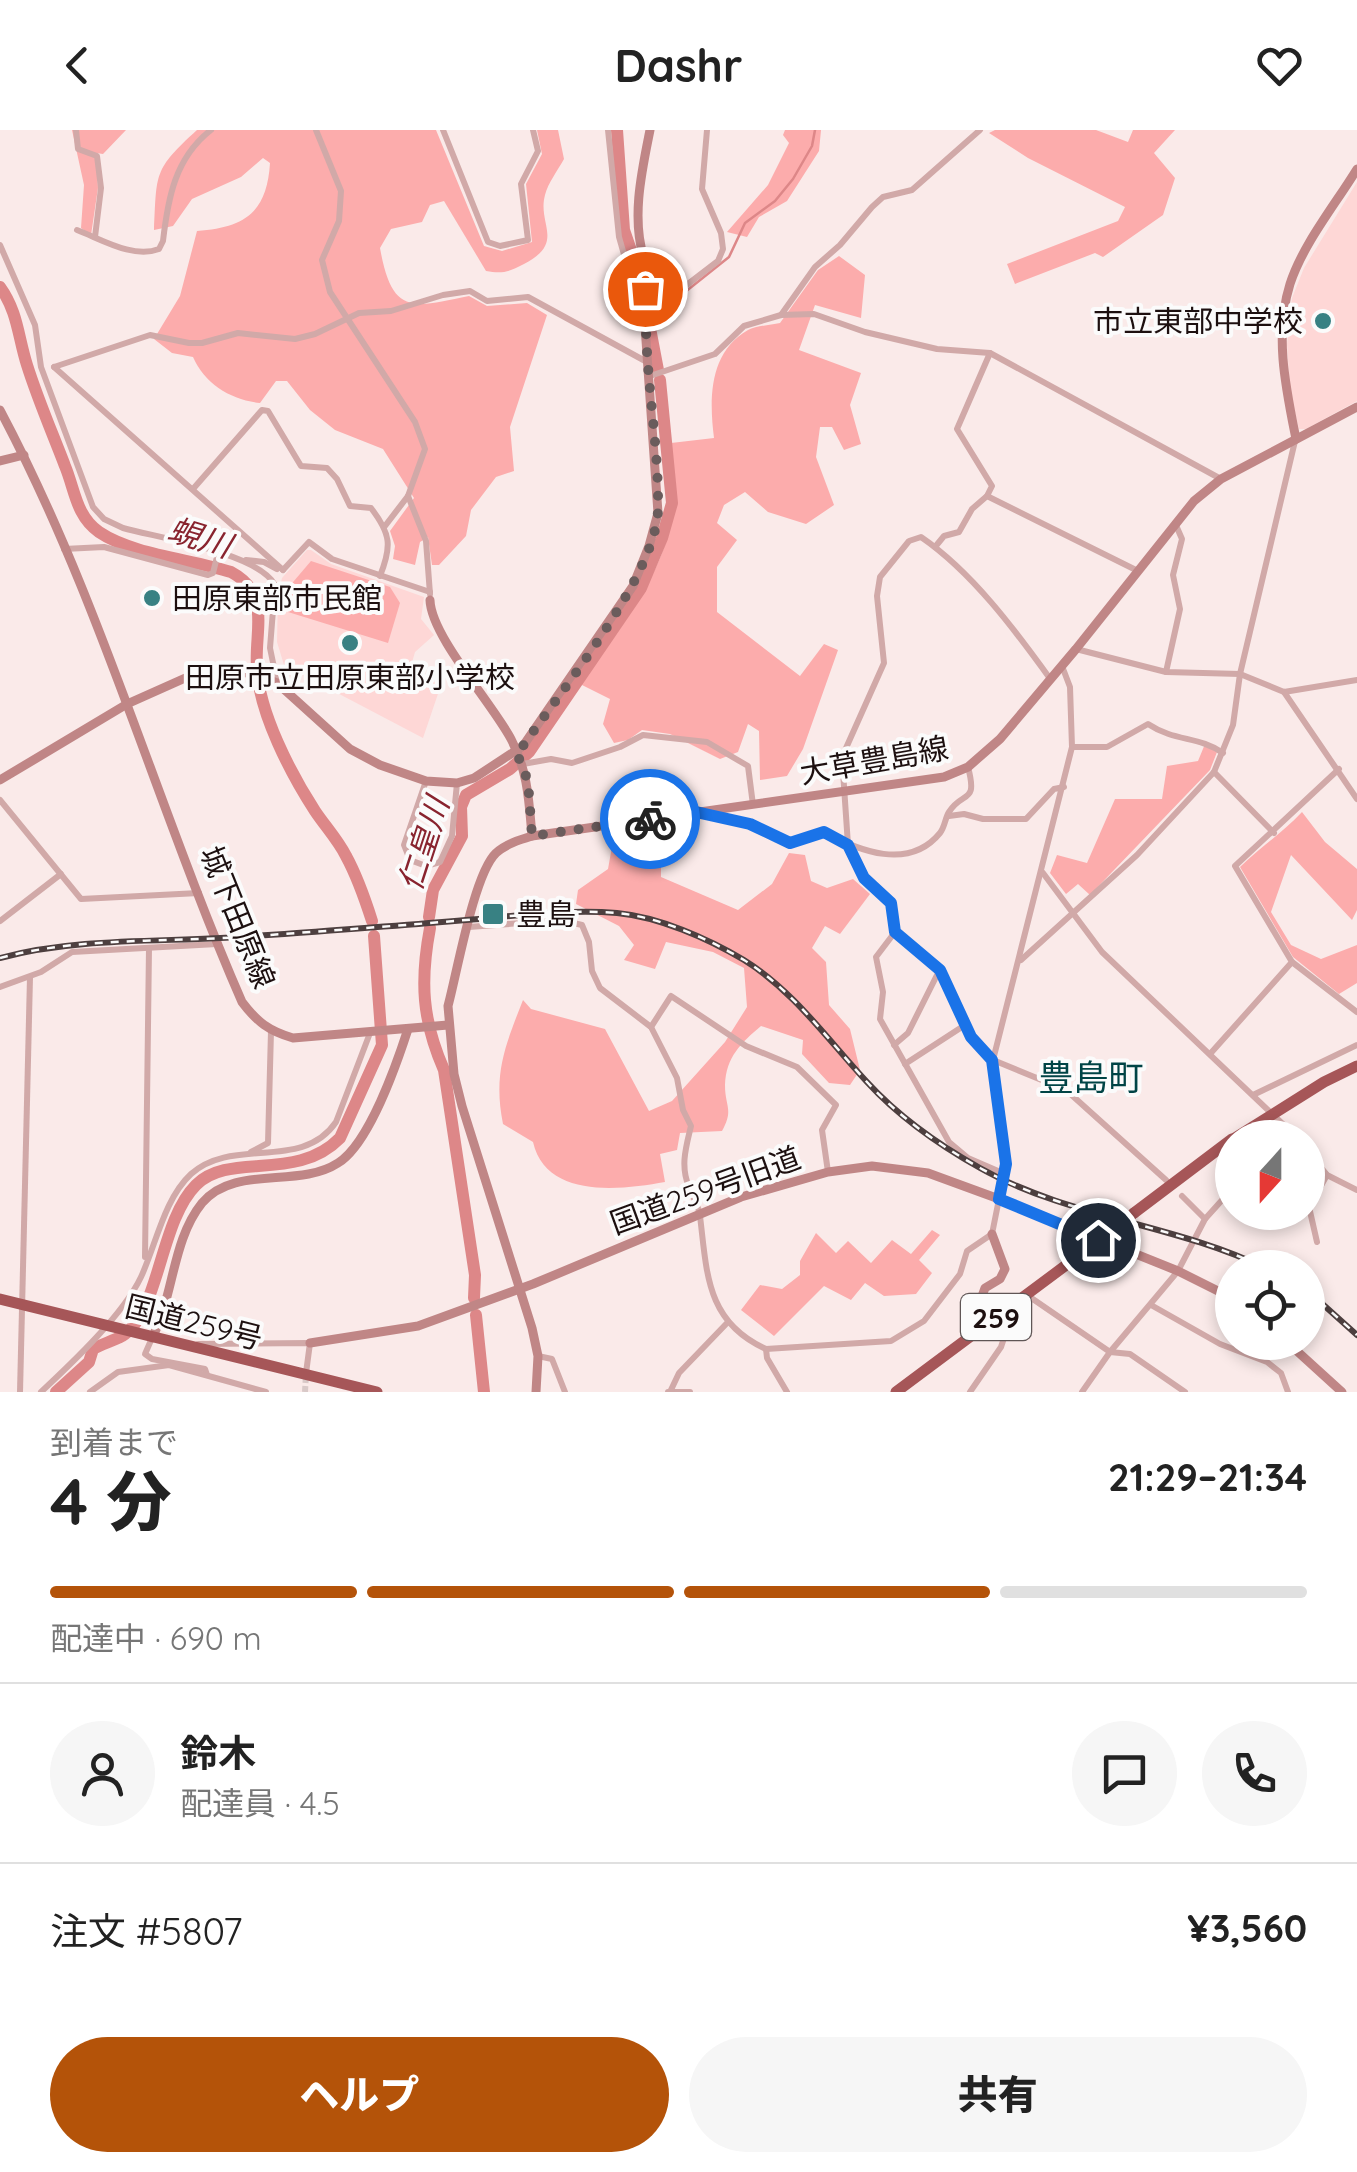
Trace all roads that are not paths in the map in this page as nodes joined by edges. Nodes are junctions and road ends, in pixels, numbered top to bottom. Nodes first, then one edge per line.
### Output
1 (76, 130) edge
2 (210, 130) edge
3 (316, 130) edge
4 (443, 130) edge
5 (533, 130) edge
6 (608, 130) edge
7 (650, 130) edge
8 (707, 130) edge
9 (980, 130) edge
10 (1357, 169) edge
11 (77, 230) dead end
12 (94, 237) junction
13 (0, 245) edge
14 (671, 297) junction
15 (659, 307) junction
16 (781, 315) junction
17 (346, 321) junction
18 (990, 353) junction
19 (648, 363) junction
20 (650, 376) junction
21 (1357, 407) edge
22 (0, 410) edge
23 (1296, 440) junction
24 (24, 455) junction
25 (0, 461) edge
26 (1221, 479) junction
27 (193, 489) junction
28 (408, 496) junction
29 (987, 496) junction
30 (1175, 522) junction
31 (384, 526) junction
32 (935, 547) junction
33 (64, 549) junction
34 (218, 553) junction
35 (246, 560) junction
36 (283, 570) junction
37 (1139, 571) junction
38 (380, 576) junction
39 (430, 596) junction
40 (1076, 649) junction
41 (1062, 666) junction
42 (1166, 672) junction
43 (1240, 674) junction
44 (1051, 680) junction
45 (1357, 680) edge
46 (277, 684) junction
47 (1284, 692) junction
48 (127, 704) junction
49 (1072, 746) junction
50 (516, 751) junction
51 (1224, 753) junction
52 (523, 764) junction
53 (968, 768) junction
54 (1339, 769) junction
55 (1214, 772) junction
56 (0, 780) edge
57 (426, 781) junction
58 (457, 783) junction
59 (1064, 788) junction
60 (843, 793) junction
61 (1357, 799) edge
62 (0, 800) edge
63 (754, 805) junction
64 (696, 812) junction
65 (948, 816) junction
66 (1274, 833) junction
67 (532, 836) junction
68 (848, 845) junction
69 (1043, 873) junction
70 (60, 874) junction
71 (200, 893) junction
72 (1075, 915) junction
73 (0, 922) edge
74 (468, 927) junction
75 (895, 932) junction
76 (217, 944) junction
77 (149, 948) junction
78 (1292, 962) junction
79 (1018, 963) junction
80 (940, 970) junction
81 (30, 977) junction
82 (0, 988) edge
83 (1357, 1012) edge
84 (965, 1025) junction
85 (443, 1026) junction
86 (651, 1027) junction
87 (408, 1029) junction
88 (271, 1031) junction
89 (370, 1033) junction
90 (894, 1045) junction
91 (1357, 1045) edge
92 (1210, 1054) junction
93 (992, 1060) junction
94 (906, 1064) junction
95 (1357, 1066) edge
96 (1253, 1094) junction
97 (1272, 1113) junction
98 (1261, 1120) edge
99 (1279, 1120) edge
100 (1215, 1152) edge
101 (240, 1155) junction
102 (828, 1172) junction
103 (1325, 1173) edge
104 (1005, 1174) junction
105 (1327, 1175) junction
106 (1166, 1180) dead end
107 (1357, 1190) edge
108 (1182, 1196) dead end
109 (999, 1199) junction
110 (1215, 1208) edge
111 (700, 1213) junction
112 (1204, 1220) junction
113 (992, 1234) junction
114 (1316, 1242) dead end
115 (145, 1261) junction
116 (1178, 1271) junction
117 (519, 1288) junction
118 (1215, 1290) edge
119 (1026, 1294) junction
120 (0, 1298) edge
121 (1151, 1305) junction
122 (24, 1306) junction
123 (994, 1319) junction
124 (728, 1322) junction
125 (106, 1326) junction
126 (152, 1338) junction
127 (310, 1343) junction
128 (183, 1346) junction
129 (766, 1349) junction
130 (1110, 1352) junction
131 (538, 1356) junction
132 (1307, 1360) edge
133 (306, 1373) tunnel mouth
134 (207, 1375) junction
135 (972, 1389) edge
136 (20, 1392) edge
137 (41, 1392) edge
138 (90, 1392) edge
139 (266, 1392) edge
140 (377, 1392) edge
141 (536, 1392) edge
142 (565, 1392) edge
143 (669, 1392) edge
144 (690, 1392) edge
145 (786, 1392) edge
146 (896, 1392) edge
147 (982, 1392) edge
148 (1082, 1392) edge
149 (1185, 1392) edge
150 (1288, 1392) edge
151 (1342, 1392) edge

1 - 12 street
2 - 12 street
3 - 17 street
4 - 5 street
6 - 15 street
7 - 14 street
8 - 14 street
9 - 16 street
10 - 23 street
11 - 12 street
13 - 34 street
14 - 15 street
15 - 19 street
16 - 18 street
16 - 20 street
17 - 19 street
17 - 27 street
17 - 28 street
18 - 26 street
18 - 29 street
19 - 20 street
20 - 50 street
21 - 23 street, 大草豊島線
22 - 24 street, 城下田原線
23 - 26 street, 大草豊島線
23 - 43 street
24 - 25 street
24 - 33 street, 城下田原線
26 - 30 street, 大草豊島線
27 - 31 street
27 - 36 street
28 - 31 street
28 - 39 street
29 - 32 street
29 - 37 street
30 - 37 street, 大草豊島線
30 - 42 street
31 - 38 street
32 - 44 street
32 - 60 street
33 - 34 street
33 - 48 street, 城下田原線
34 - 35 street
35 - 36 street
35 - 46 street
36 - 38 street
37 - 40 street, 大草豊島線
38 - 39 street
39 - 50 street
40 - 41 street, 大草豊島線
40 - 42 street
41 - 44 street, 大草豊島線
41 - 49 street
42 - 43 street
43 - 47 street
43 - 51 street
44 - 53 street, 大草豊島線
45 - 47 street
46 - 48 street
46 - 57 street
47 - 54 street
48 - 56 street
48 - 71 street, 城下田原線
49 - 51 street
49 - 59 street
50 - 52 street
50 - 58 street
51 - 55 street
52 - 63 street
52 - 67 street
53 - 60 street, 大草豊島線
53 - 65 street
54 - 61 street
54 - 66 street
55 - 66 street
55 - 72 street
57 - 58 street
57 - 58 street
59 - 65 street
59 - 69 street
60 - 63 street, 大草豊島線
60 - 68 street
62 - 70 street
63 - 64 street, 大草豊島線
64 - 67 street, 大草豊島線
64 - 68 street
65 - 68 street
66 - 78 street
67 - 74 street, 大草豊島線
68 - 75 street
69 - 72 street
69 - 79 street
70 - 71 street
70 - 73 street
71 - 76 street, 城下田原線
72 - 79 street
72 - 92 street
74 - 85 street, 大草豊島線
74 - 86 street
75 - 80 street
75 - 90 street
76 - 77 street
76 - 88 street, 城下田原線
77 - 81 street
77 - 115 street
78 - 83 street
78 - 92 street
79 - 93 street
80 - 84 street
80 - 90 street
81 - 82 street
81 - 122 street
84 - 93 street
84 - 94 street
85 - 87 street, 城下田原線
85 - 117 street
86 - 102 street
86 - 111 street
87 - 89 street, 城下田原線
87 - 126 street
88 - 89 street, 城下田原線
88 - 101 street
89 - 101 street
90 - 94 street
91 - 96 street
92 - 96 street
93 - 104 street
93 - 106 street
94 - 104 street
95 - 97 highway, 259
96 - 97 street
97 - 98 highway, 259
97 - 99 street
100 - 119 highway, 259, bridge
101 - 115 street
102 - 109 street, 国道259号旧道
102 - 111 street, 国道259号旧道
103 - 105 street
104 - 109 street
105 - 107 street
105 - 114 street
108 - 112 street
109 - 113 street
109 - 116 street, 国道259号旧道
110 - 112 street
111 - 117 street, 国道259号旧道
111 - 124 street
112 - 116 street
113 - 123 street
113 - 129 street
115 - 125 street
116 - 118 street, 国道259号旧道
116 - 121 street
117 - 127 street, 国道259号旧道
117 - 131 street
119 - 123 highway, 259
119 - 130 street
120 - 122 highway, 国道259号
121 - 130 street
121 - 150 street
122 - 125 highway, 国道259号
122 - 136 street
123 - 135 street
123 - 146 highway, 259
124 - 129 street
124 - 143 street
125 - 126 highway, 国道259号
125 - 137 street
126 - 128 highway, 国道259号
126 - 134 street
127 - 128 street, 国道259号旧道
127 - 133 street
128 - 140 highway, 国道259号
129 - 145 street
130 - 148 street
130 - 149 street
131 - 141 street
131 - 142 street
132 - 151 street
134 - 138 street
134 - 139 street
135 - 147 street
143 - 144 street

